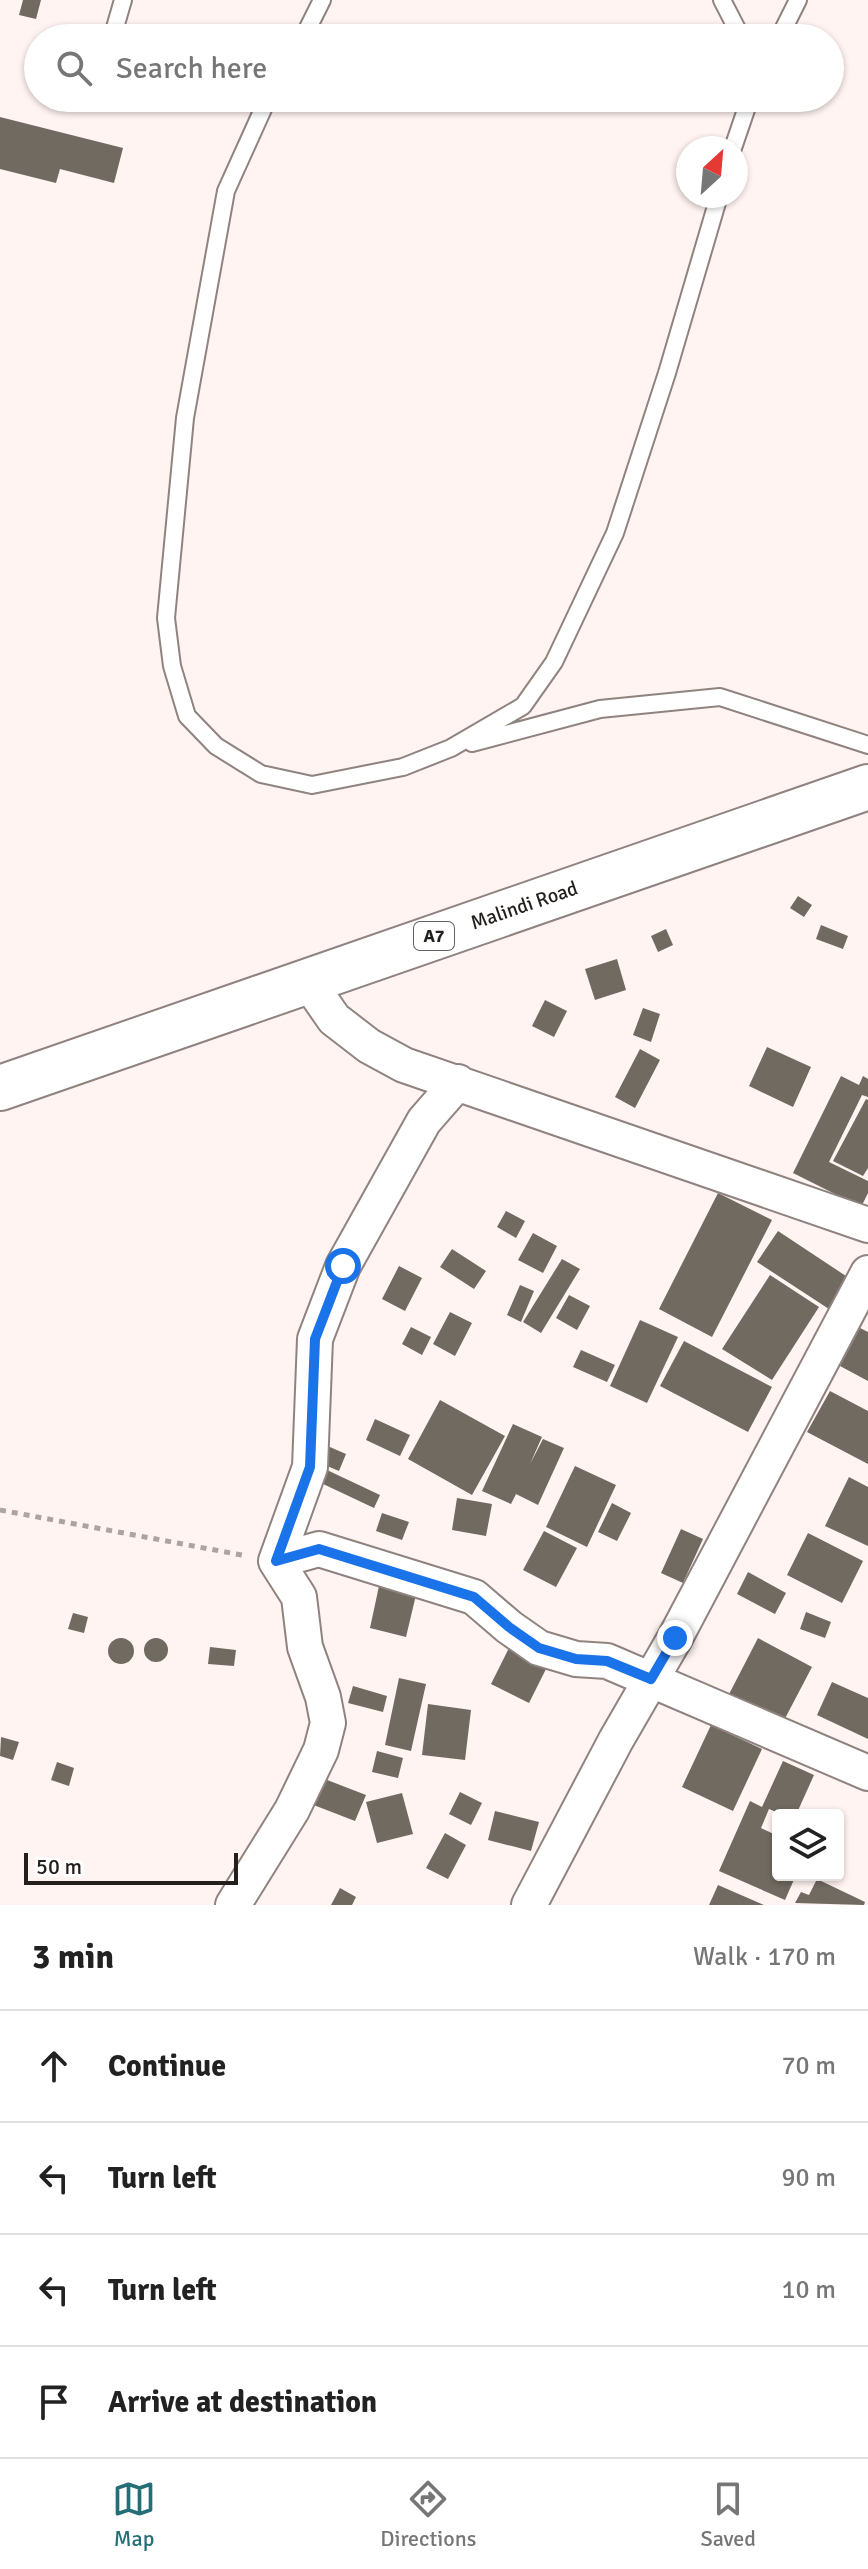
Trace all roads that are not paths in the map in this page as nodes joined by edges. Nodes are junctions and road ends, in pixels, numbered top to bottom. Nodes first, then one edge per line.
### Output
1 (123, 0) edge
2 (322, 0) edge
3 (722, 0) edge
4 (798, 0) edge
5 (116, 24) edge
6 (310, 24) edge
7 (734, 24) edge
8 (786, 24) edge
9 (262, 112) edge
10 (743, 112) edge
11 (736, 136) edge
12 (715, 208) edge
13 (868, 745) edge
14 (451, 748) junction
15 (868, 787) edge
16 (307, 980) junction
17 (458, 1082) junction
18 (0, 1088) edge
19 (868, 1225) edge
20 (868, 1273) edge
21 (276, 1561) junction
22 (651, 1679) junction
23 (868, 1773) edge
24 (233, 1905) edge
25 (529, 1905) edge

1 - 5 lane
2 - 6 lane
3 - 7 lane
4 - 8 lane
9 - 14 lane
10 - 11 lane
12 - 14 lane
13 - 14 lane
15 - 16 highway, Malindi Road / A7
16 - 17 street
16 - 18 highway, Malindi Road / A7
17 - 19 street
17 - 21 street
20 - 22 street
21 - 22 street
21 - 24 street
22 - 23 street
22 - 25 street

